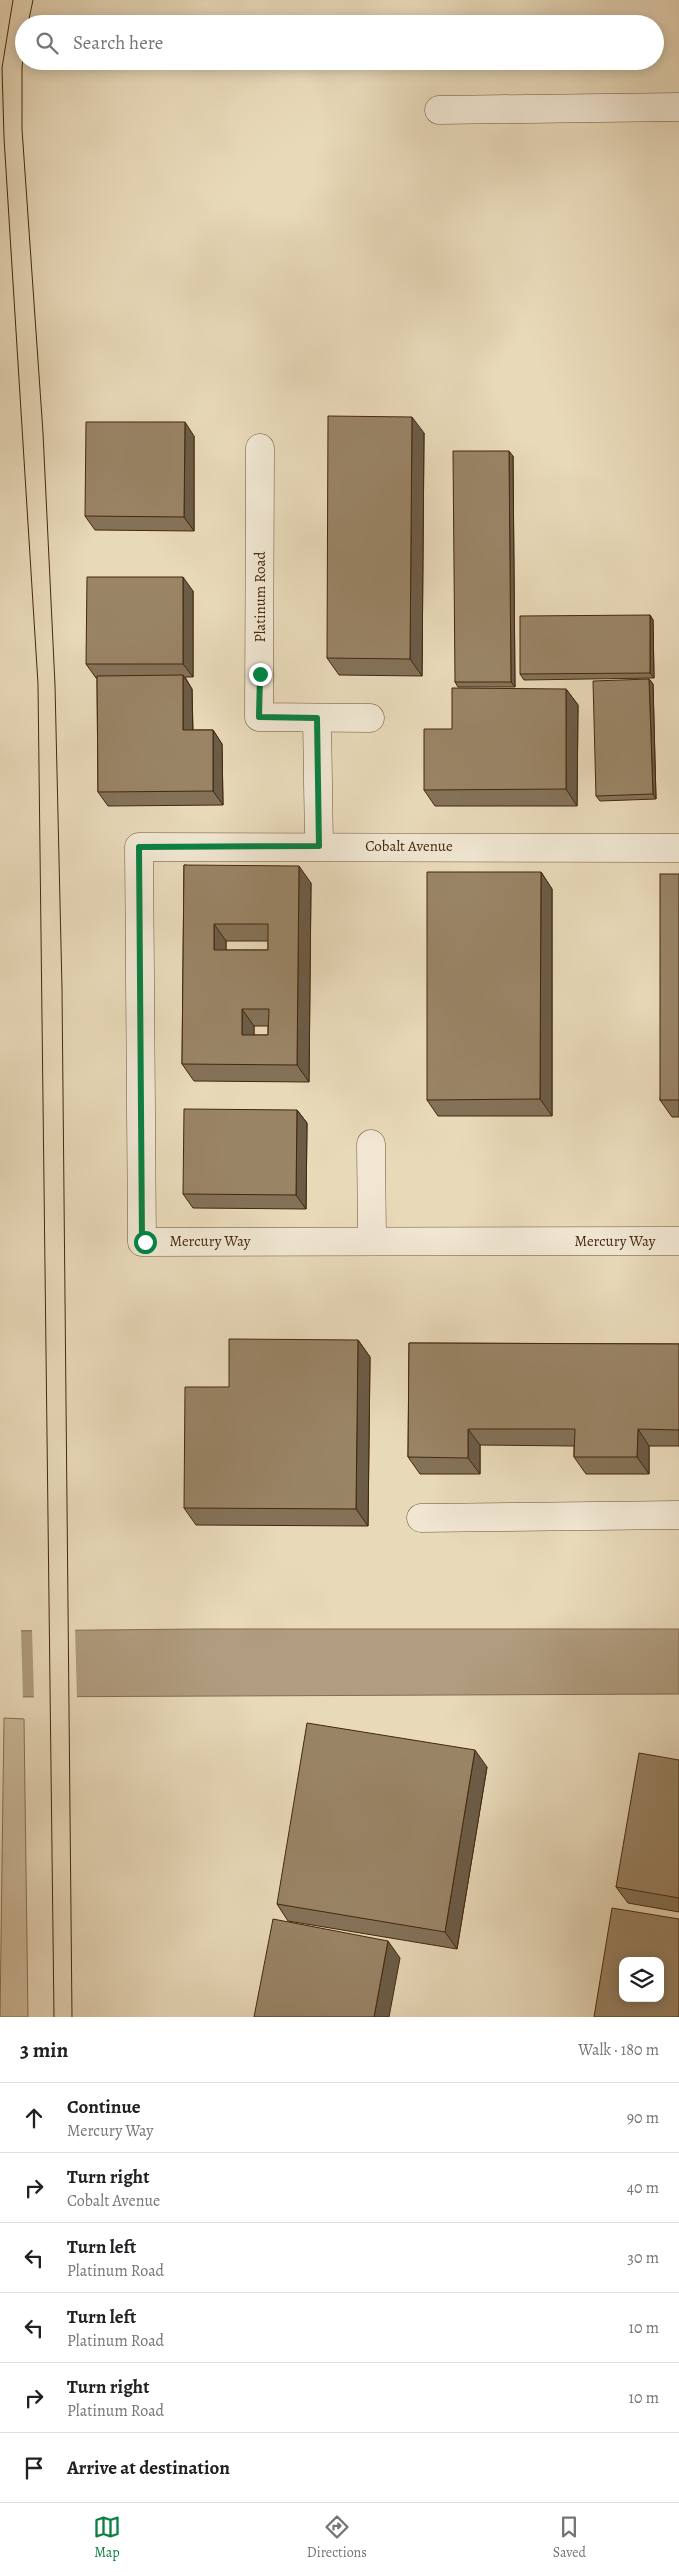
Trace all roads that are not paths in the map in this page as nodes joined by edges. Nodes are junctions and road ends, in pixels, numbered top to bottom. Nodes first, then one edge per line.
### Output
1 (679, 107) edge
2 (439, 110) dead end
3 (260, 448) dead end
4 (317, 718) junction
5 (370, 718) dead end
6 (319, 846) junction
7 (139, 847) joint
8 (679, 848) edge
9 (371, 1144) dead end
10 (372, 1241) junction
11 (679, 1241) edge
12 (679, 1515) edge
13 (421, 1518) dead end

1 - 2 street
3 - 4 street, Platinum Road
4 - 5 street, Platinum Road
4 - 6 street
6 - 7 street, Cobalt Avenue
6 - 8 street, Cobalt Avenue
7 - 10 street, Mercury Way
9 - 10 street
10 - 11 street, Mercury Way
12 - 13 street

